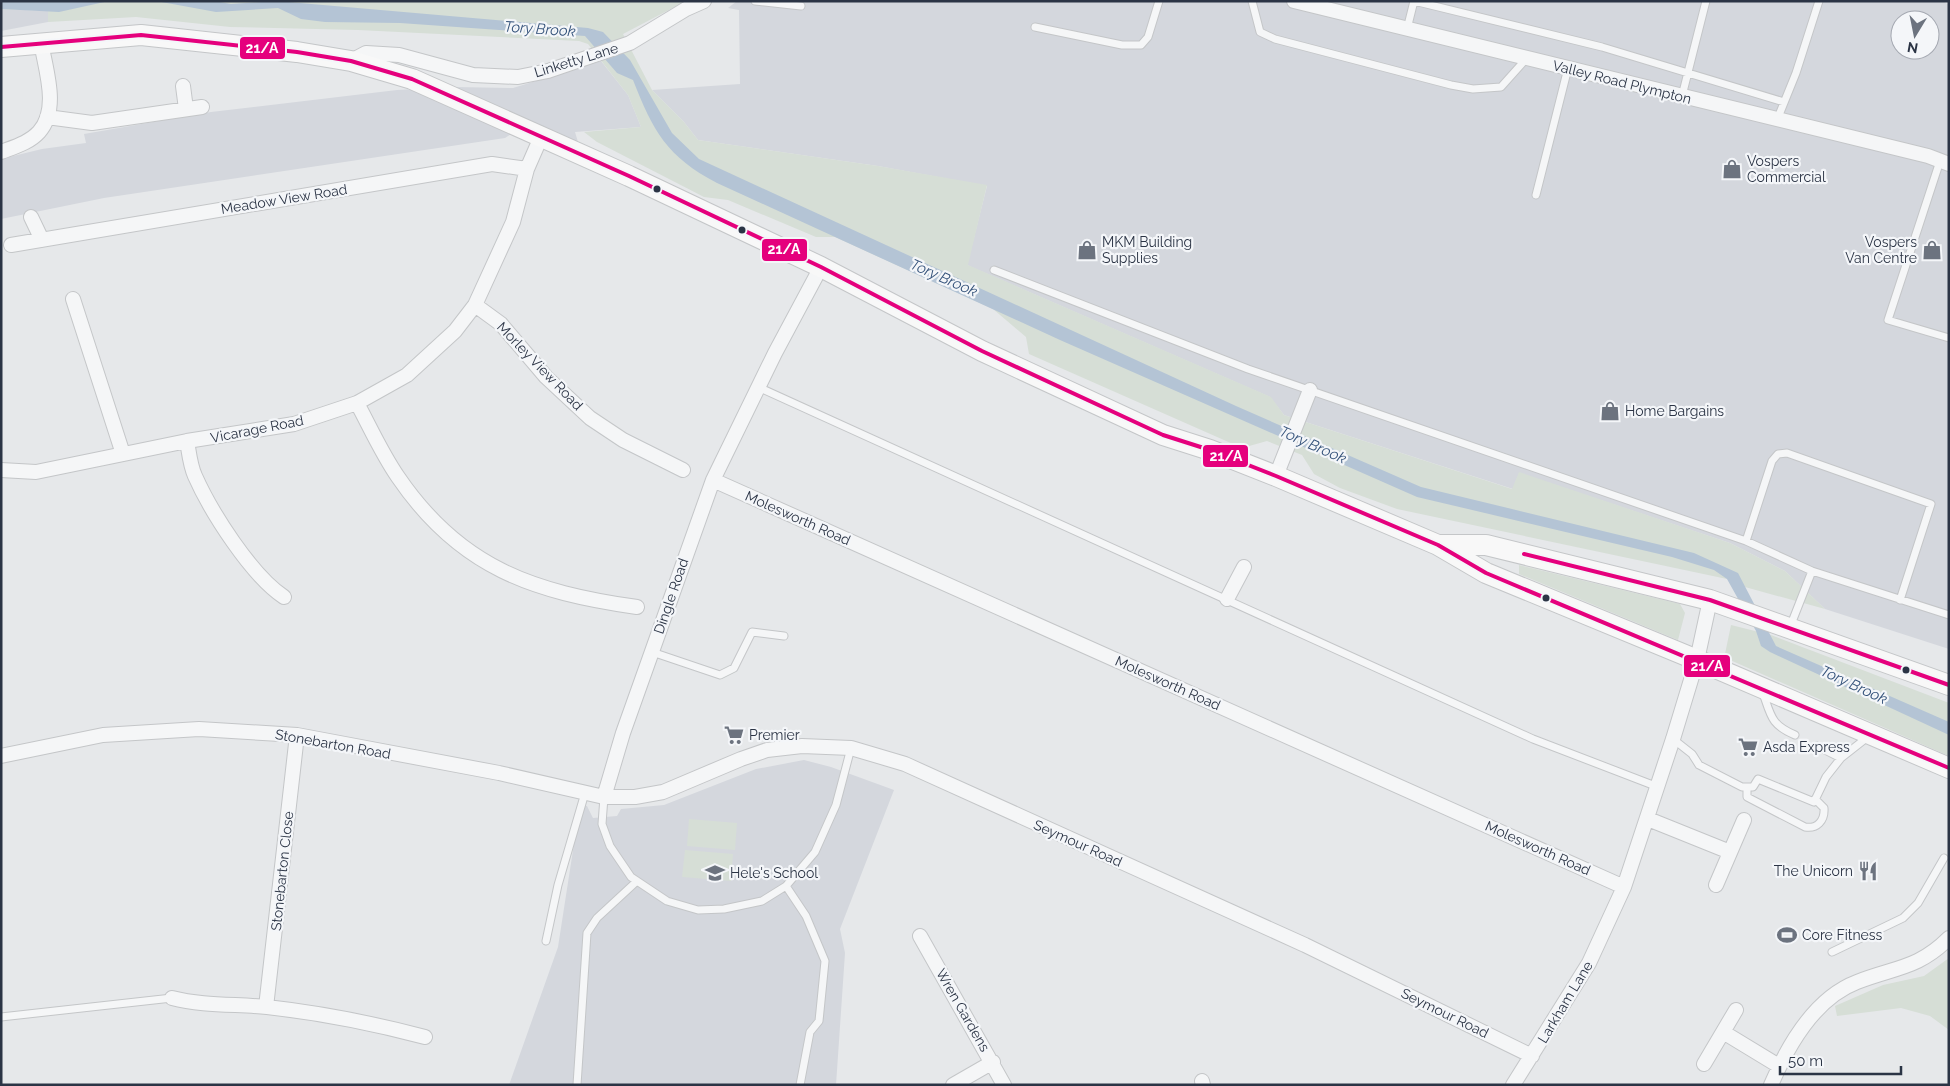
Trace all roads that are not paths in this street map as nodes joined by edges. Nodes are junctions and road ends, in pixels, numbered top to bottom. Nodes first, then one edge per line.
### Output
1 (704, 1) edge
2 (755, 1) edge
3 (1159, 1) edge
4 (1252, 1) edge
5 (1294, 1) edge
6 (1414, 1) edge
7 (1706, 1) edge
8 (1819, 1) edge
9 (801, 6) dead end
10 (1035, 27) dead end
11 (1407, 29) junction
12 (41, 42) junction
13 (1, 47) edge
14 (1527, 58) junction
15 (351, 61) junction
16 (1568, 68) junction
17 (1688, 74) junction
18 (183, 86) dead end
19 (1682, 96) junction
20 (1784, 102) junction
21 (202, 107) dead end
22 (186, 109) junction
23 (47, 117) junction
24 (1777, 120) junction
25 (541, 137) junction
26 (1, 152) edge
27 (1944, 162) edge
28 (527, 169) junction
29 (1536, 195) dead end
30 (31, 217) dead end
31 (42, 240) junction
32 (11, 246) dead end
33 (821, 267) junction
34 (994, 270) dead end
35 (73, 299) dead end
36 (475, 304) junction
37 (1949, 338) edge
38 (758, 387) junction
39 (1310, 390) junction
40 (357, 403) junction
41 (187, 441) junction
42 (123, 454) junction
43 (1, 470) edge
44 (683, 470) dead end
45 (1276, 476) junction
46 (713, 480) junction
47 (1746, 541) junction
48 (1438, 545) junction
49 (1244, 567) dead end
50 (1812, 571) junction
51 (284, 598) dead end
52 (1227, 599) junction
53 (1710, 600) junction
54 (1900, 600) junction
55 (637, 607) dead end
56 (1949, 614) edge
57 (1782, 626) junction
58 (784, 636) dead end
59 (652, 652) junction
60 (1697, 660) junction
61 (1949, 685) edge
62 (1761, 687) junction
63 (1871, 734) junction
64 (297, 735) junction
65 (1795, 735) dead end
66 (1673, 739) junction
67 (1817, 746) dead end
68 (851, 748) junction
69 (1, 756) edge
70 (1841, 758) junction
71 (1949, 768) edge
72 (1747, 787) junction
73 (1658, 788) junction
74 (585, 793) junction
75 (604, 797) junction
76 (1815, 799) junction
77 (1648, 819) junction
78 (1744, 820) dead end
79 (1730, 852) junction
80 (1944, 858) dead end
81 (637, 881) junction
82 (1716, 885) dead end
83 (786, 886) junction
84 (1624, 887) junction
85 (920, 936) dead end
86 (1949, 938) edge
87 (546, 941) dead end
88 (1832, 952) dead end
89 (172, 998) joint
90 (266, 1007) junction
91 (1736, 1010) dead end
92 (1, 1017) edge
93 (1723, 1032) junction
94 (425, 1037) dead end
95 (1532, 1056) junction
96 (993, 1062) junction
97 (1704, 1064) dead end
98 (1779, 1066) junction
99 (577, 1085) edge
100 (800, 1085) edge
101 (953, 1085) edge
102 (1004, 1085) edge
103 (1513, 1085) edge
104 (1771, 1085) edge

1 - 15 street, Linketty Lane
2 - 9 lane
3 - 10 lane
4 - 14 lane
5 - 11 street, Valley Road Plympton
6 - 11 lane
6 - 17 lane
7 - 17 lane
8 - 20 lane
11 - 14 street, Valley Road Plympton
12 - 13 main road
12 - 15 main road
12 - 23 street
14 - 16 street, Valley Road Plympton
15 - 25 main road
16 - 19 street, Valley Road Plympton
16 - 29 lane
17 - 19 lane
17 - 20 lane
18 - 22 street
19 - 24 street, Valley Road Plympton
20 - 24 lane
21 - 22 street
22 - 23 street
23 - 26 street
24 - 27 street, Valley Road Plympton
25 - 28 street, Vicarage Road
25 - 33 main road
27 - 37 lane
28 - 31 street, Meadow View Road
28 - 36 street, Vicarage Road
30 - 31 street
31 - 32 street, Meadow View Road
33 - 38 street, Dingle Road
33 - 45 main road
34 - 39 lane
35 - 42 street
36 - 40 street, Vicarage Road
36 - 44 street, Morley View Road
38 - 46 street, Dingle Road
38 - 52 lane
39 - 45 street
39 - 47 lane
40 - 41 street, Vicarage Road
40 - 55 street
41 - 42 street, Vicarage Road
41 - 51 street
42 - 43 street, Vicarage Road
45 - 48 main road
46 - 59 street, Dingle Road
46 - 84 street, Molesworth Road
47 - 50 lane
47 - 54 lane
48 - 53 main road
48 - 60 main road
49 - 52 street
50 - 54 lane
50 - 57 lane
52 - 73 lane
53 - 57 main road
53 - 60 street, Larkham Lane
54 - 56 lane
57 - 61 main road
58 - 59 lane
59 - 75 street, Dingle Road
60 - 62 main road
60 - 66 street, Larkham Lane
62 - 63 main road
62 - 65 lane
63 - 70 lane
63 - 71 main road
64 - 69 street, Stonebarton Road
64 - 74 street, Stonebarton Road
64 - 90 street, Stonebarton Close
66 - 72 lane
66 - 73 street, Larkham Lane
67 - 70 lane
68 - 75 street, Seymour Road
68 - 83 lane
68 - 95 street, Seymour Road
70 - 76 lane
72 - 76 lane
72 - 76 lane
73 - 77 street, Larkham Lane
74 - 75 street, Stonebarton Road
74 - 87 lane
75 - 81 lane
77 - 79 street
77 - 84 street, Larkham Lane
78 - 79 street
79 - 82 street
80 - 88 lane
81 - 83 lane
81 - 99 lane
83 - 100 lane
84 - 95 street, Larkham Lane
85 - 96 street, Wren Gardens
86 - 98 street
89 - 90 street
89 - 92 lane
90 - 94 street
91 - 93 street
93 - 97 street
93 - 98 street
95 - 103 street, Larkham Lane
96 - 101 street
96 - 102 street, Wren Gardens
98 - 104 street

